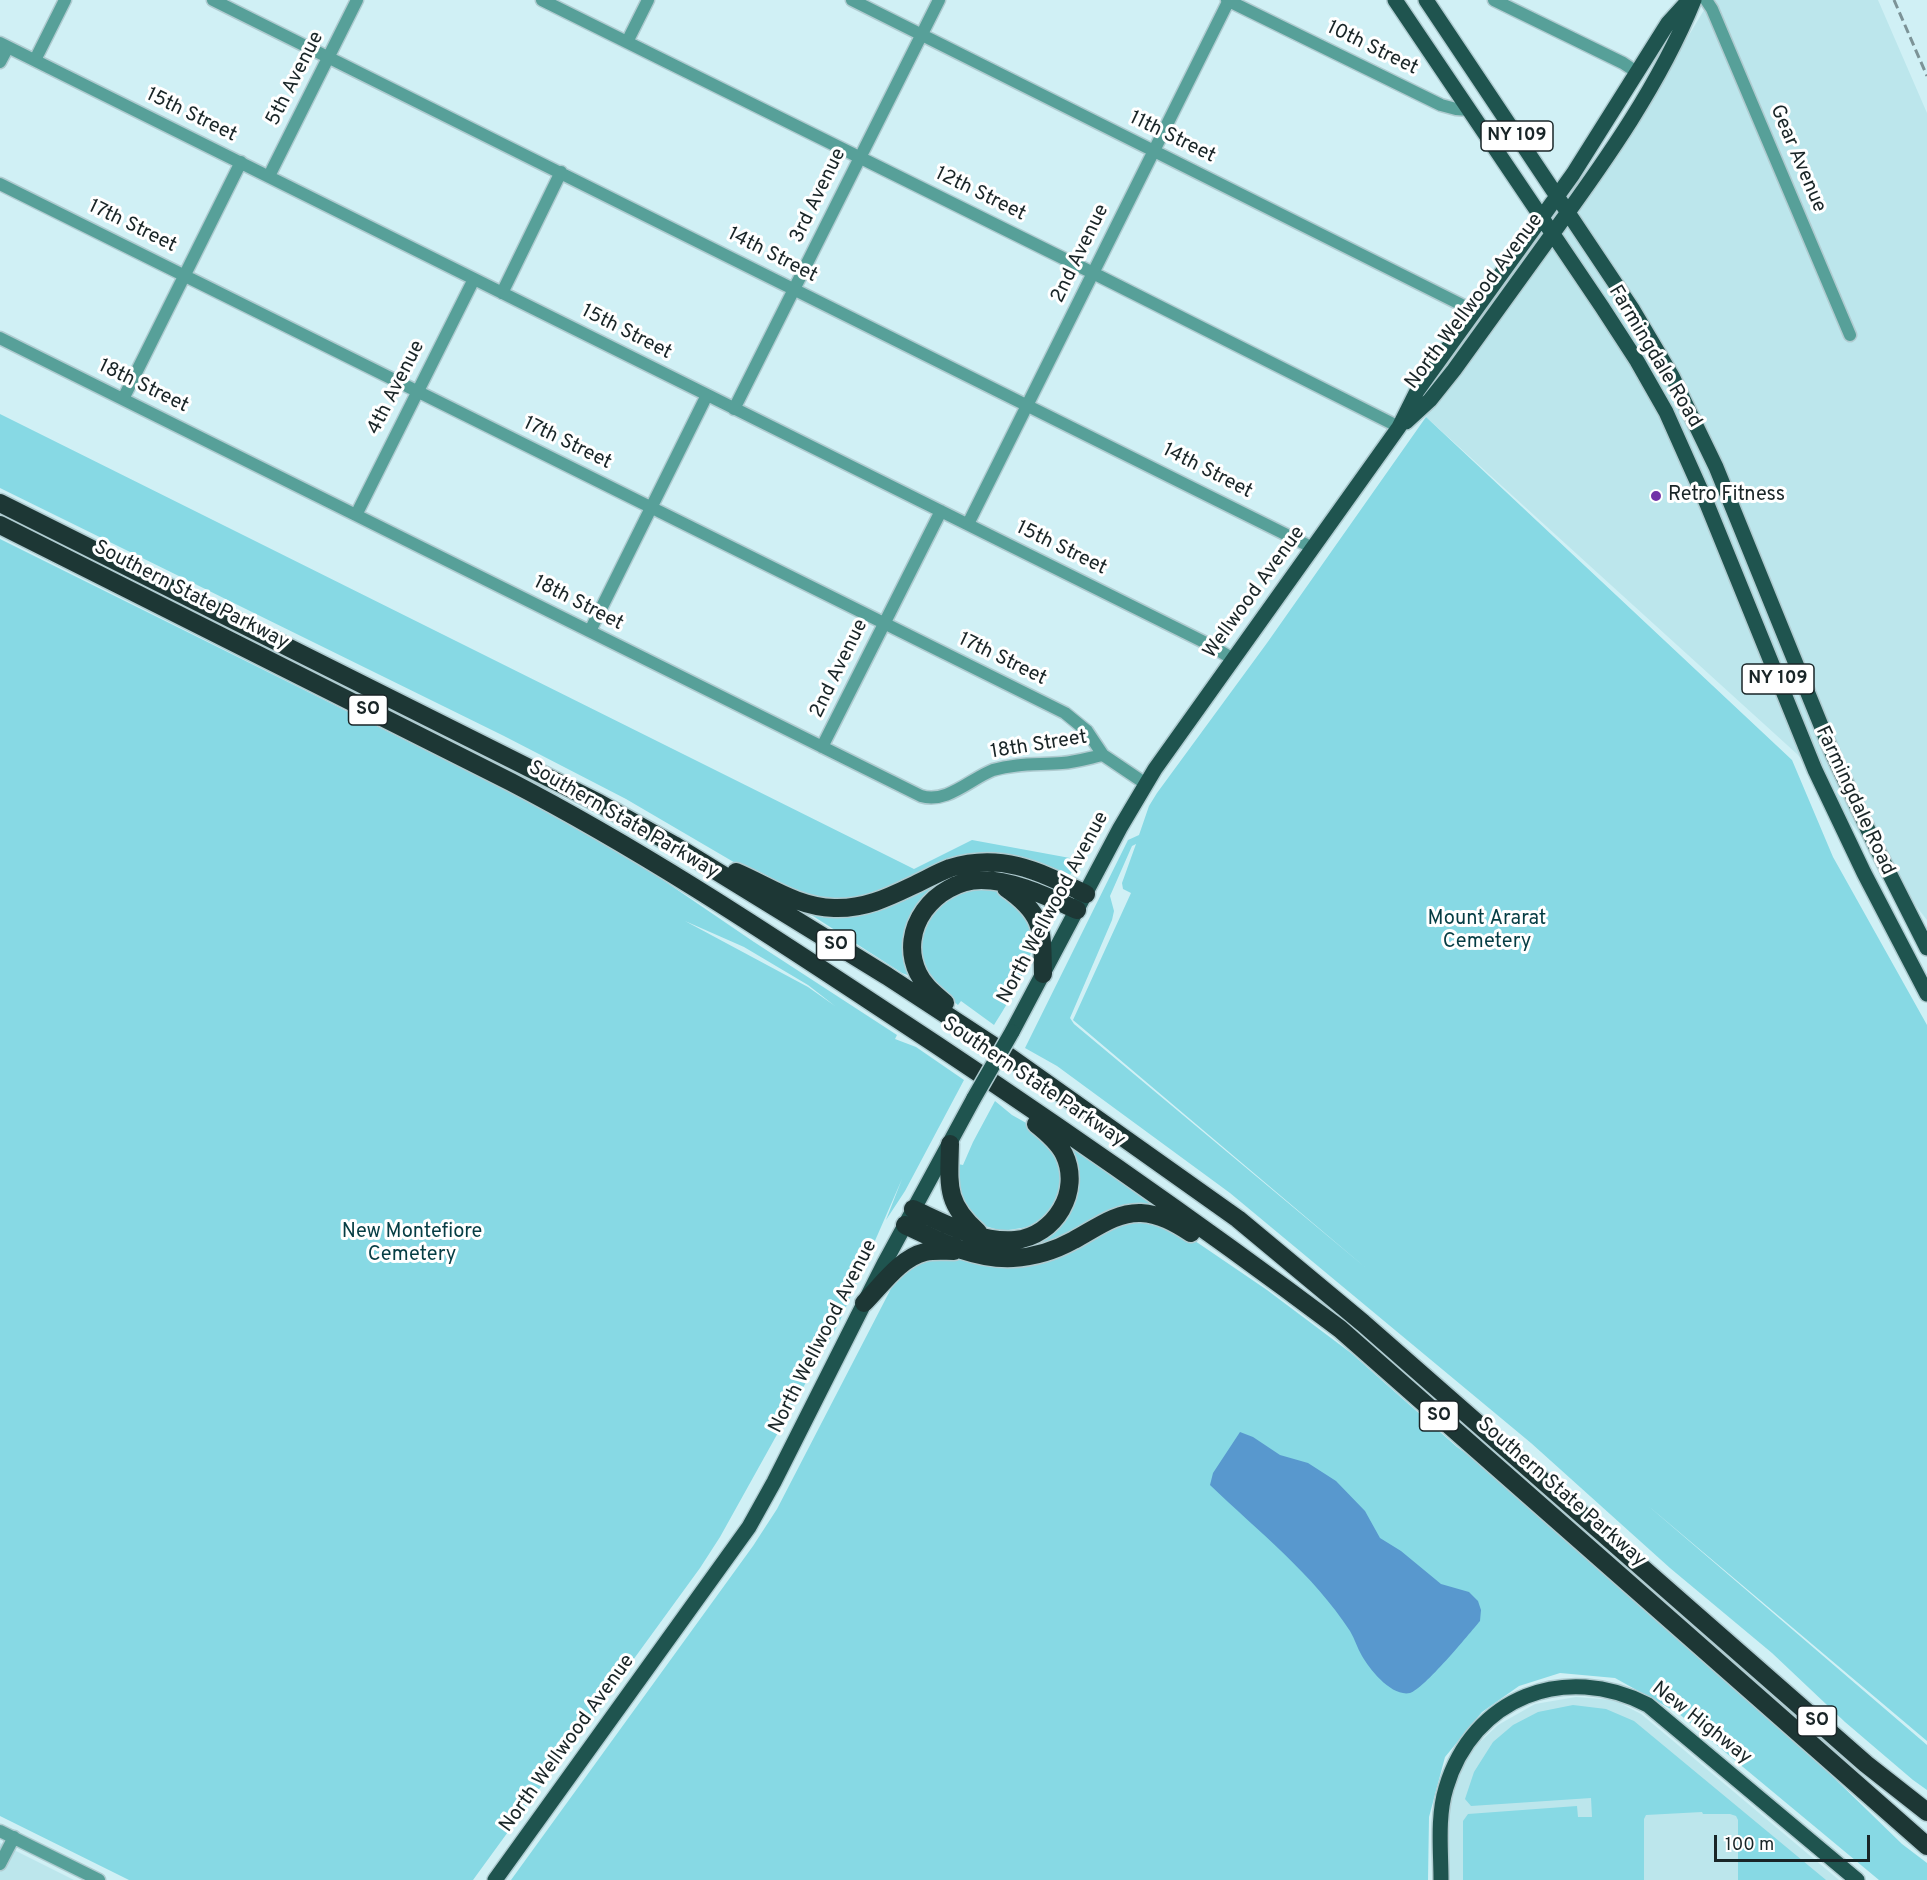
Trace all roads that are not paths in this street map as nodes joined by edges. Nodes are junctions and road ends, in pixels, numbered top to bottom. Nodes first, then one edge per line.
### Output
1 (66, 0) edge
2 (213, 0) edge
3 (357, 0) edge
4 (542, 0) edge
5 (648, 0) edge
6 (852, 0) edge
7 (939, 0) edge
8 (1228, 0) edge
9 (1395, 0) edge
10 (1426, 0) edge
11 (1494, 0) edge
12 (1692, 0) edge
13 (1706, 0) edge
14 (1518, 5) edge
15 (922, 35) junction
16 (627, 42) junction
17 (4, 45) edge
18 (328, 58) junction
19 (35, 60) junction
20 (0, 62) edge
21 (1638, 73) junction
22 (1469, 110) junction
23 (1154, 150) junction
24 (860, 158) junction
25 (241, 162) junction
26 (561, 172) junction
27 (269, 176) junction
28 (0, 184) edge
29 (1557, 196) junction
30 (1568, 212) junction
31 (1541, 218) junction
32 (1552, 234) junction
33 (1093, 273) junction
34 (185, 275) junction
35 (474, 279) junction
36 (795, 289) junction
37 (502, 292) junction
38 (1474, 311) junction
39 (1851, 335) dead end
40 (0, 338) edge
41 (417, 392) junction
42 (707, 395) junction
43 (123, 399) junction
44 (1028, 405) junction
45 (735, 409) junction
46 (1400, 427) junction
47 (0, 503) edge
48 (651, 508) junction
49 (941, 511) junction
50 (356, 515) junction
51 (968, 524) junction
52 (0, 525) edge
53 (1313, 548) junction
54 (884, 624) junction
55 (590, 632) junction
56 (1233, 659) junction
57 (822, 747) junction
58 (1103, 755) junction
59 (1146, 784) junction
60 (674, 844) junction
61 (997, 882) junction
62 (1082, 902) junction
63 (1927, 948) edge
64 (1043, 974) junction
65 (1927, 994) edge
66 (997, 1048) junction
67 (963, 1062) junction
68 (950, 1144) junction
69 (909, 1217) junction
70 (984, 1238) junction
71 (963, 1251) junction
72 (1242, 1256) junction
73 (864, 1303) junction
74 (1927, 1812) edge
75 (0, 1831) edge
76 (14, 1838) junction
77 (1927, 1846) edge
78 (0, 1864) edge
79 (99, 1880) edge
80 (495, 1880) edge
81 (1441, 1880) edge
82 (1857, 1880) edge

1 - 19 street
2 - 18 street, 14th Street
3 - 18 street, 5th Avenue
4 - 16 street, 12th Street
5 - 16 street
6 - 15 street, 11th Street
7 - 15 street, 3rd Avenue
8 - 22 street, 10th Street
8 - 23 street, 2nd Avenue
9 - 22 main road, Farmingdale Road / NY 109
10 - 29 main road, Farmingdale Road / NY 109
11 - 14 street
12 - 21 main road, North Wellwood Avenue
12 - 30 main road, North Wellwood Avenue
13 - 39 street, Gear Avenue
14 - 21 street
15 - 23 street, 11th Street
15 - 24 street, 3rd Avenue
16 - 24 street, 12th Street
17 - 19 street, 15th Street
17 - 20 street
18 - 26 street, 14th Street
18 - 27 street, 5th Avenue
19 - 25 street, 15th Street
21 - 29 main road, North Wellwood Avenue
22 - 31 main road, Farmingdale Road / NY 109
23 - 33 street, 2nd Avenue
23 - 38 street, 11th Street
24 - 33 street, 12th Street
24 - 36 street, 3rd Avenue
25 - 27 street, 15th Street
25 - 34 street
26 - 36 street, 14th Street
26 - 37 street
27 - 35 street, 15th Street
28 - 34 street, 17th Street
29 - 30 main road, Farmingdale Road / NY 109
29 - 31 main road, North Wellwood Avenue
30 - 32 main road, North Wellwood Avenue
30 - 63 main road, Farmingdale Road / NY 109
31 - 32 main road, Farmingdale Road / NY 109
31 - 38 main road, North Wellwood Avenue
32 - 46 main road, North Wellwood Avenue
32 - 65 main road, Farmingdale Road / NY 109
33 - 44 street, 2nd Avenue
33 - 46 street, 12th Street
34 - 41 street, 17th Street
34 - 43 street
35 - 37 street, 15th Street
35 - 41 street, 4th Avenue
36 - 44 street, 14th Street
36 - 45 street, 3rd Avenue
37 - 42 street, 15th Street
38 - 46 main road, North Wellwood Avenue
40 - 43 street, 18th Street
41 - 48 street, 17th Street
41 - 50 street, 4th Avenue
42 - 45 street, 15th Street
42 - 48 street
43 - 50 street, 18th Street
44 - 51 street, 2nd Avenue
44 - 53 street, 14th Street
45 - 49 street, 15th Street
46 - 53 main road, Wellwood Avenue
47 - 60 highway, Southern State Parkway / SO
48 - 54 street, 17th Street
48 - 55 street
49 - 51 street, 15th Street
49 - 54 street, 2nd Avenue
50 - 55 street, 18th Street
51 - 56 street, 15th Street
52 - 67 highway, Southern State Parkway / SO
53 - 56 main road, Wellwood Avenue
54 - 57 street, 2nd Avenue
54 - 58 street, 17th Street
55 - 57 street, 18th Street
56 - 59 main road, Wellwood Avenue
57 - 58 street, 18th Street
58 - 59 street, 18th Street
59 - 62 main road, North Wellwood Avenue
60 - 62 highway
60 - 66 highway, Southern State Parkway / SO
61 - 62 highway
61 - 64 highway
61 - 66 highway
62 - 64 main road, North Wellwood Avenue
64 - 68 main road, North Wellwood Avenue, bridge
66 - 74 highway, Southern State Parkway / SO
67 - 70 highway
67 - 72 highway, Southern State Parkway / SO
68 - 69 main road, North Wellwood Avenue
68 - 70 highway
69 - 70 highway
69 - 71 highway
69 - 73 main road, North Wellwood Avenue
71 - 72 highway
71 - 73 highway
72 - 77 highway, Southern State Parkway / SO
73 - 80 main road, North Wellwood Avenue
75 - 76 street
76 - 78 street
76 - 79 street
81 - 82 main road, New Highway

